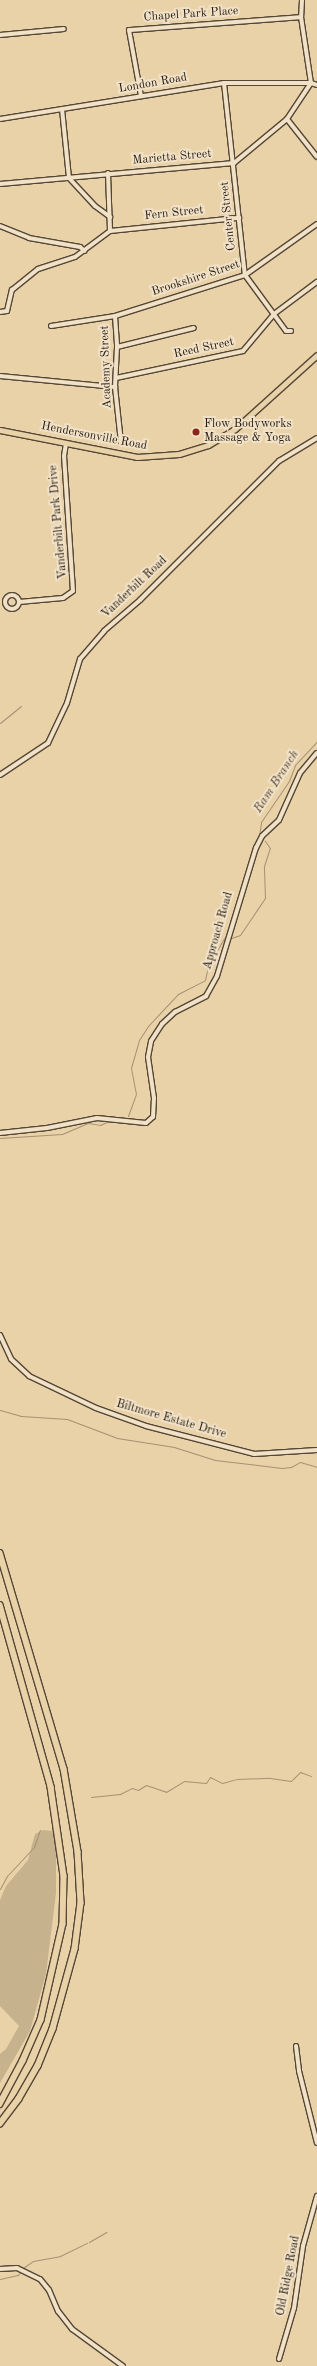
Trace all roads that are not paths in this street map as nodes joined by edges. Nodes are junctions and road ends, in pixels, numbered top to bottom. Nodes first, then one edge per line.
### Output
1 (302, 0) edge
2 (301, 17) junction
3 (64, 29) dead end
4 (0, 35) edge
5 (224, 83) junction
6 (311, 83) junction
7 (317, 85) edge
8 (141, 96) junction
9 (62, 109) junction
10 (0, 119) edge
11 (287, 119) junction
12 (317, 158) edge
13 (234, 163) junction
14 (108, 173) junction
15 (69, 178) junction
16 (0, 184) edge
17 (110, 217) junction
18 (239, 218) junction
19 (317, 224) edge
20 (0, 226) edge
21 (110, 231) junction
22 (85, 251) junction
23 (245, 275) junction
24 (317, 282) edge
25 (0, 312) edge
26 (274, 314) junction
27 (115, 316) junction
28 (51, 326) dead end
29 (194, 328) dead end
30 (290, 331) dead end
31 (117, 347) junction
32 (317, 355) edge
33 (0, 376) edge
34 (116, 378) junction
35 (115, 386) junction
36 (0, 430) edge
37 (317, 438) edge
38 (121, 442) dead end
39 (66, 443) junction
40 (19, 602) junction
41 (2, 605) edge
42 (317, 754) edge
43 (0, 774) edge
44 (0, 1133) edge
45 (0, 1335) edge
46 (317, 1450) edge
47 (0, 1553) edge
48 (0, 1605) edge
49 (296, 2046) dead end
50 (0, 2104) edge
51 (0, 2124) edge
52 (317, 2143) edge
53 (317, 2196) edge
54 (0, 2269) edge
55 (279, 2359) dead end
56 (124, 2366) edge

1 - 2 street
2 - 6 street
2 - 8 street, Chapel Park Place
3 - 4 street
5 - 6 street, London Road
5 - 8 street, London Road
5 - 13 street, Center Street
6 - 7 street, London Road
6 - 11 street
8 - 9 street, London Road
9 - 10 street, London Road
9 - 15 street
11 - 12 street
11 - 13 street
13 - 14 street, Marietta Street
13 - 18 street, Center Street
14 - 15 street, Marietta Street
14 - 17 street
15 - 16 street, Marietta Street
15 - 17 street
17 - 21 street
18 - 21 street, Fern Street
18 - 23 street, Center Street
19 - 23 street, Brookshire Street
20 - 22 street
21 - 22 street
22 - 25 street
23 - 26 street
23 - 27 street, Brookshire Street
24 - 26 street, Reed Street
26 - 30 street
26 - 34 street, Reed Street
27 - 28 street, Brookshire Street
27 - 31 street, Academy Street
29 - 31 street
31 - 34 street, Academy Street
32 - 39 main road, Hendersonville Road
33 - 35 street
34 - 35 street, Academy Street
35 - 38 street, Academy Street
36 - 39 main road, Hendersonville Road
37 - 43 street, Vanderbilt Road
39 - 40 street, Vanderbilt Park Drive
40 - 41 street
40 - 41 street
42 - 44 street, Approach Road
45 - 46 street, Biltmore Estate Drive
47 - 51 highway
48 - 50 highway
49 - 52 street
53 - 55 street, Old Ridge Road
54 - 56 street

